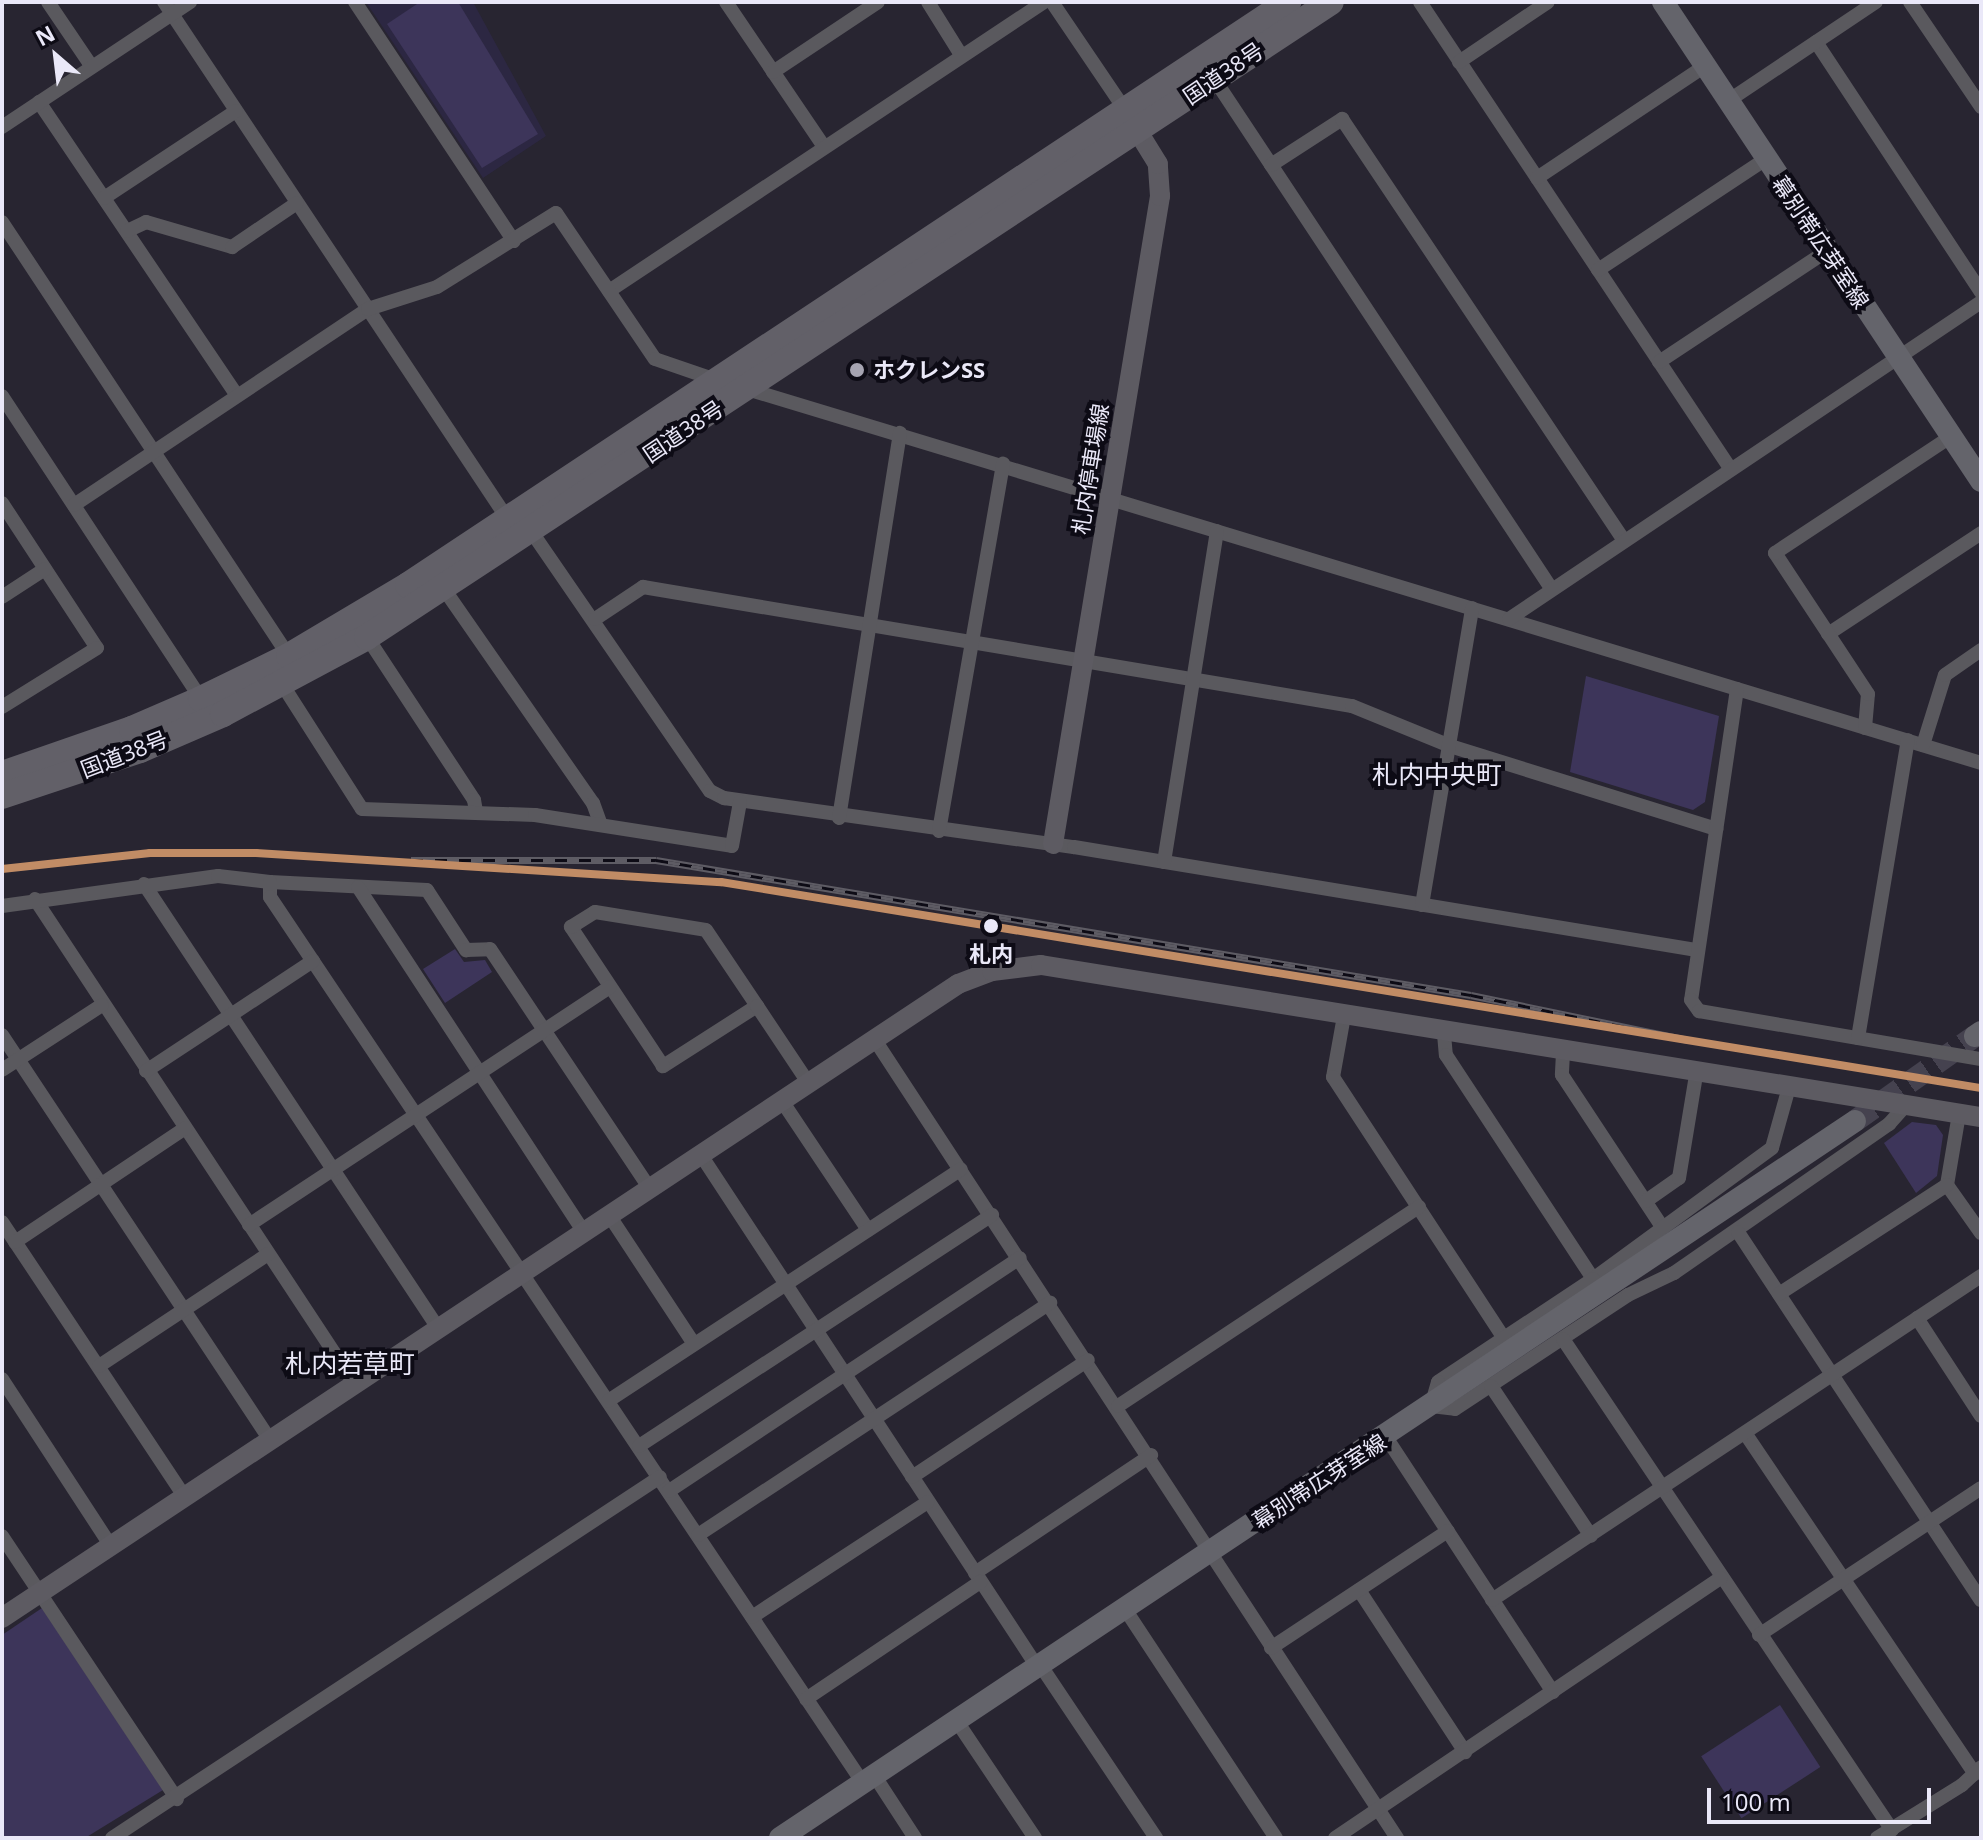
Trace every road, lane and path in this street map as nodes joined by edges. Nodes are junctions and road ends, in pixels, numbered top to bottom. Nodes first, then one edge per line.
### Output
1 (48, 2) edge
2 (190, 2) edge
3 (355, 2) edge
4 (726, 2) edge
5 (878, 2) edge
6 (928, 2) edge
7 (1044, 2) edge
8 (1052, 2) edge
9 (1288, 2) edge
10 (1331, 2) edge
11 (1420, 2) edge
12 (1548, 2) edge
13 (1663, 2) edge
14 (1876, 2) edge
15 (1910, 2) edge
16 (168, 8) edge
17 (1816, 42) junction
18 (961, 55) junction
19 (1459, 62) junction
20 (1705, 66) junction
21 (92, 67) junction
22 (1208, 69) junction
23 (773, 72) junction
24 (1728, 101) junction
25 (39, 102) junction
26 (1981, 107) edge
27 (236, 111) junction
28 (1131, 120) junction
29 (2, 127) edge
30 (823, 145) junction
31 (1766, 159) junction
32 (1271, 165) junction
33 (1537, 178) junction
34 (104, 198) junction
35 (297, 203) junction
36 (2, 222) edge
37 (127, 231) junction
38 (514, 241) junction
39 (1827, 251) junction
40 (1598, 270) junction
41 (609, 291) junction
42 (1981, 292) edge
43 (1981, 302) edge
44 (368, 309) junction
45 (1898, 357) junction
46 (1659, 362) junction
47 (719, 381) junction
48 (747, 389) junction
49 (2, 396) edge
50 (237, 396) junction
51 (900, 433) junction
52 (1952, 436) junction
53 (156, 451) junction
54 (1003, 464) junction
55 (1730, 468) junction
56 (1981, 481) edge
57 (1110, 497) junction
58 (74, 505) junction
59 (4, 510) edge
60 (509, 521) junction
61 (535, 530) junction
62 (1217, 531) junction
63 (1981, 533) edge
64 (1623, 539) junction
65 (45, 569) junction
66 (1551, 588) junction
67 (444, 589) junction
68 (2, 597) edge
69 (1472, 608) junction
70 (595, 619) junction
71 (1509, 619) junction
72 (872, 629) junction
73 (1828, 634) junction
74 (367, 637) junction
75 (973, 644) junction
76 (1981, 650) edge
77 (1082, 663) junction
78 (291, 671) junction
79 (1195, 680) junction
80 (1737, 689) junction
81 (201, 699) junction
82 (2, 707) edge
83 (1865, 728) junction
84 (1908, 740) junction
85 (1923, 745) junction
86 (1450, 746) junction
87 (1981, 763) edge
88 (4, 776) edge
89 (740, 802) junction
90 (476, 811) junction
91 (839, 818) junction
92 (601, 825) junction
93 (1716, 829) junction
94 (939, 831) junction
95 (1053, 844) junction
96 (1164, 862) junction
97 (270, 882) junction
98 (144, 884) junction
99 (358, 887) junction
100 (35, 899) junction
101 (1422, 905) junction
102 (2, 906) edge
103 (1696, 950) junction
104 (313, 961) junction
105 (610, 987) junction
106 (102, 1005) junction
107 (757, 1006) junction
108 (230, 1015) junction
109 (1344, 1016) junction
110 (543, 1029) junction
111 (1444, 1034) junction
112 (2, 1035) edge
113 (1858, 1038) junction
114 (875, 1040) junction
115 (1563, 1053) junction
116 (18, 1059) junction
117 (1981, 1059) edge
118 (2, 1070) edge
119 (146, 1071) junction
120 (478, 1072) junction
121 (1696, 1075) junction
122 (809, 1084) junction
123 (1789, 1087) junction
124 (782, 1101) junction
125 (1905, 1106) junction
126 (1959, 1114) junction
127 (414, 1115) junction
128 (1981, 1117) edge
129 (1855, 1121) tunnel mouth
130 (185, 1128) junction
131 (701, 1155) junction
132 (961, 1169) junction
133 (333, 1171) junction
134 (100, 1184) junction
135 (1947, 1185) junction
136 (650, 1189) junction
137 (1646, 1201) junction
138 (1419, 1207) junction
139 (609, 1215) junction
140 (992, 1215) junction
141 (249, 1225) junction
142 (1661, 1225) junction
143 (868, 1230) junction
144 (584, 1232) junction
145 (1738, 1232) junction
146 (1981, 1233) edge
147 (7, 1234) edge
148 (268, 1254) junction
149 (1020, 1258) junction
150 (522, 1273) junction
151 (1981, 1276) edge
152 (1593, 1279) junction
153 (785, 1285) junction
154 (1779, 1294) junction
155 (1050, 1303) junction
156 (184, 1309) junction
157 (1917, 1318) junction
158 (438, 1328) junction
159 (816, 1331) junction
160 (1504, 1338) junction
161 (1563, 1339) junction
162 (694, 1344) junction
163 (1088, 1360) junction
164 (99, 1366) junction
165 (845, 1376) junction
166 (1832, 1376) junction
167 (2, 1379) edge
168 (354, 1383) junction
169 (1491, 1386) junction
170 (608, 1401) junction
171 (1118, 1406) junction
172 (1431, 1406) junction
173 (1981, 1416) edge
174 (874, 1419) junction
175 (1745, 1433) junction
176 (1386, 1437) junction
177 (269, 1439) junction
178 (639, 1446) junction
179 (1151, 1455) junction
180 (660, 1477) junction
181 (912, 1477) junction
182 (1663, 1487) junction
183 (1981, 1488) edge
184 (669, 1491) junction
185 (185, 1497) junction
186 (928, 1502) junction
187 (1929, 1522) junction
188 (1448, 1531) junction
189 (698, 1535) junction
190 (2, 1536) edge
191 (1591, 1536) junction
192 (111, 1546) junction
193 (1209, 1553) junction
194 (978, 1578) junction
195 (1721, 1578) junction
196 (1842, 1579) junction
197 (1359, 1590) junction
198 (40, 1593) junction
199 (1492, 1600) junction
200 (1981, 1600) edge
201 (1125, 1609) junction
202 (752, 1617) junction
203 (2, 1618) edge
204 (1759, 1635) junction
205 (1271, 1648) junction
206 (1038, 1664) junction
207 (1553, 1692) junction
208 (806, 1699) junction
209 (956, 1720) junction
210 (1465, 1752) junction
211 (1978, 1771) edge
212 (868, 1779) junction
213 (177, 1799) junction
214 (1378, 1809) junction
215 (1892, 1830) junction
216 (112, 1838) edge
217 (780, 1838) edge
218 (915, 1838) edge
219 (1035, 1838) edge
220 (1156, 1838) edge
221 (1276, 1838) edge
222 (1335, 1838) edge
223 (1397, 1838) edge
224 (1877, 1838) edge

1 - 21 street
2 - 16 street
3 - 38 street
4 - 23 street
5 - 23 street
6 - 18 street
7 - 18 street
8 - 28 street
9 - 22 highway, 国道38号
10 - 22 highway, 国道38号
11 - 19 street
12 - 19 street
13 - 20 main road, 幕別帯広芽室線
14 - 17 street
15 - 26 street
16 - 21 street
16 - 27 street
17 - 24 street
17 - 42 street
18 - 30 street
19 - 33 street
20 - 24 main road, 幕別帯広芽室線
20 - 33 street
21 - 25 street
22 - 28 highway, 国道38号
22 - 32 street
23 - 30 street
24 - 31 main road, 幕別帯広芽室線
25 - 29 street
25 - 34 street
27 - 34 street
27 - 35 street
28 - 47 highway, 国道38号
28 - 48 highway, 国道38号
28 - 57 street, 札内停車場線
30 - 41 street
31 - 39 main road, 幕別帯広芽室線
31 - 40 street
32 - 64 street
32 - 66 street
33 - 40 street
34 - 37 street
35 - 37 street
35 - 44 street
36 - 53 street
37 - 50 street
38 - 41 street
38 - 44 street
39 - 45 main road, 幕別帯広芽室線
39 - 46 street
40 - 46 street
41 - 47 street
43 - 45 street
44 - 50 street
44 - 60 street
45 - 52 main road, 幕別帯広芽室線
45 - 55 street
46 - 55 street
47 - 48 street
47 - 60 highway, 国道38号
48 - 51 street
48 - 61 highway, 国道38号
49 - 58 street
50 - 53 street
51 - 54 street
51 - 72 street
52 - 56 main road, 幕別帯広芽室線
52 - 73 street
53 - 58 street
53 - 78 street
54 - 57 street
54 - 75 street
55 - 64 street
57 - 62 street
57 - 77 street, 札内停車場線
58 - 81 street
59 - 65 street
60 - 61 street
60 - 78 highway, 国道38号
61 - 67 highway, 国道38号
61 - 70 street
62 - 69 street
62 - 79 street
63 - 73 street
64 - 66 street
65 - 68 street
65 - 82 street
66 - 71 street
67 - 74 highway, 国道38号
67 - 92 street
69 - 71 street
69 - 86 street
70 - 72 street
70 - 89 street
71 - 80 street
72 - 75 street
72 - 91 street
73 - 83 street
74 - 78 highway, 国道38号
74 - 90 street
75 - 77 street
75 - 94 street
76 - 85 street
77 - 79 street
77 - 95 street, 札内停車場線
78 - 81 highway, 国道38号
78 - 88 highway, 国道38号
78 - 90 street
79 - 86 street
79 - 96 street
80 - 83 street
80 - 93 street
81 - 88 highway, 国道38号
83 - 84 street
84 - 85 street
84 - 113 street
85 - 87 street
86 - 93 street
86 - 101 street
89 - 91 street
89 - 92 street
90 - 92 street
91 - 94 street
93 - 103 street
94 - 95 street
95 - 96 street
96 - 101 street
97 - 98 street
97 - 99 street
97 - 104 street
98 - 100 street
98 - 108 street
99 - 110 street
99 - 120 street
100 - 102 street
100 - 106 street
101 - 103 street
103 - 113 street
104 - 108 street
104 - 127 street
105 - 107 street
105 - 107 street
105 - 110 street
106 - 116 street
106 - 119 street
107 - 122 street
108 - 119 street
108 - 133 street
109 - 111 street
109 - 114 street
109 - 138 street
110 - 120 street
110 - 136 street
111 - 115 street
111 - 152 street
112 - 116 street
113 - 117 street
114 - 122 street
114 - 132 street
115 - 121 street
115 - 137 street
116 - 118 street
116 - 134 street
119 - 130 street
120 - 127 street
120 - 144 street
121 - 123 street
121 - 137 street
122 - 124 street
123 - 125 street
123 - 142 street
124 - 131 street
124 - 143 street
125 - 126 street
125 - 145 street
126 - 128 street
126 - 135 street
127 - 133 street
127 - 150 street
129 - 172 main road, 幕別帯広芽室線
130 - 134 street
130 - 141 street
131 - 136 street
131 - 153 street
132 - 140 street
132 - 143 street
133 - 141 street
133 - 158 street
134 - 147 street
134 - 156 street
135 - 146 street
135 - 154 street
136 - 139 street
137 - 142 street
138 - 160 street
138 - 171 street
139 - 144 street
139 - 162 street
140 - 149 street
140 - 159 street
141 - 148 street
142 - 152 street
143 - 153 street
144 - 150 street
145 - 154 street
145 - 161 street
147 - 164 street
148 - 156 street
148 - 168 street
149 - 155 street
149 - 165 street
150 - 158 street
150 - 170 street
151 - 157 street
152 - 160 street
153 - 159 street
153 - 162 street
154 - 166 street
155 - 163 street
155 - 174 street
156 - 164 street
156 - 177 street
157 - 166 street
157 - 173 street
158 - 168 street
159 - 165 street
159 - 178 street
160 - 172 street
161 - 169 street
161 - 182 street
162 - 170 street
163 - 171 street
163 - 181 street
164 - 185 street
165 - 174 street
165 - 184 street
166 - 175 street
166 - 187 street
167 - 192 street
168 - 177 street
169 - 172 street
169 - 191 street
170 - 178 street
171 - 179 street
172 - 176 main road, 幕別帯広芽室線
174 - 181 street
174 - 189 street
175 - 182 street
175 - 196 street
176 - 188 street
176 - 193 main road, 幕別帯広芽室線
177 - 185 street
178 - 180 street
179 - 193 street
179 - 194 street
180 - 184 street
180 - 213 street
181 - 186 street
182 - 191 street
182 - 195 street
183 - 187 street
184 - 189 street
185 - 192 street
186 - 194 street
186 - 202 street
187 - 196 street
187 - 200 street
188 - 197 street
188 - 199 street
189 - 202 street
190 - 198 street
191 - 199 street
192 - 198 street
193 - 201 main road, 幕別帯広芽室線
193 - 205 street
194 - 206 street
194 - 208 street
195 - 204 street
195 - 207 street
196 - 204 street
196 - 211 street
197 - 205 street
197 - 210 street
198 - 203 street
198 - 213 street
199 - 207 street
201 - 206 main road, 幕別帯広芽室線
201 - 221 street
202 - 208 street
204 - 215 street
205 - 214 street
206 - 209 main road, 幕別帯広芽室線
206 - 220 street
207 - 210 street
208 - 212 street
209 - 212 main road, 幕別帯広芽室線
209 - 219 street
210 - 214 street
211 - 215 street
212 - 217 main road, 幕別帯広芽室線
212 - 218 street
213 - 216 street
214 - 222 street
214 - 223 street
215 - 224 street

